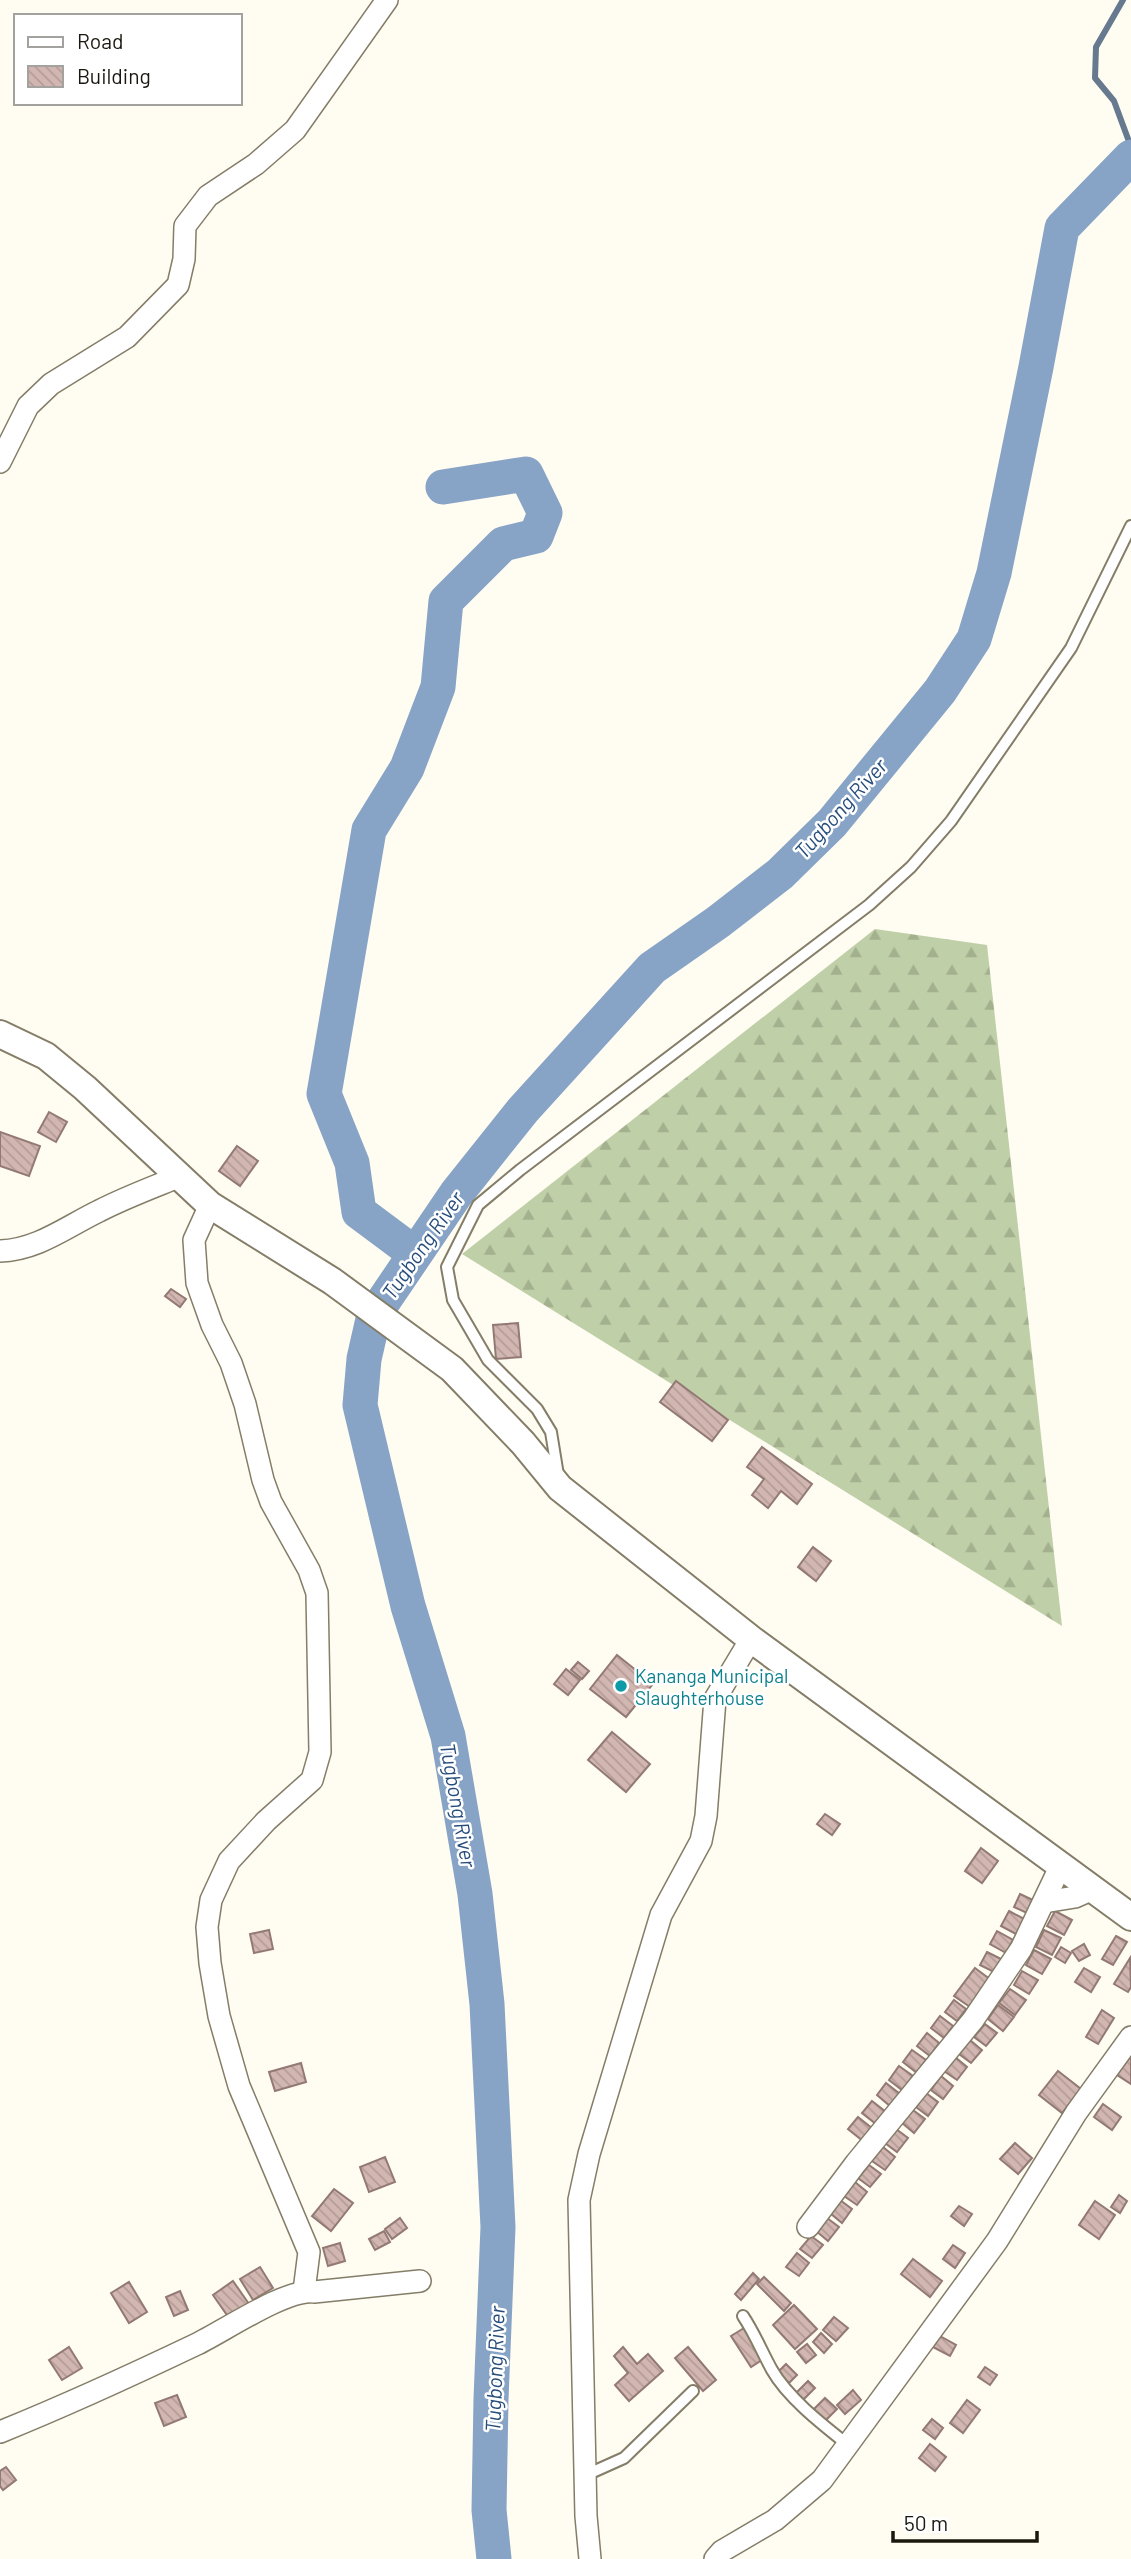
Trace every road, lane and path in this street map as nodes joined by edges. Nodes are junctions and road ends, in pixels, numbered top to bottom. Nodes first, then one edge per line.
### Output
1 (387, 0) edge
2 (0, 462) edge
3 (1131, 526) edge
4 (0, 1034) edge
5 (178, 1177) junction
6 (210, 1205) junction
7 (0, 1251) edge
8 (560, 1488) junction
9 (751, 1639) junction
10 (1061, 1865) junction
11 (1093, 1889) junction
12 (1044, 1902) junction
13 (1131, 1917) edge
14 (1131, 2037) edge
15 (808, 2227) dead end
16 (420, 2281) dead end
17 (304, 2291) junction
18 (743, 2316) dead end
19 (693, 2390) dead end
20 (0, 2432) edge
21 (848, 2444) junction
22 (586, 2475) junction
23 (590, 2559) edge
24 (715, 2559) edge

1 - 2 street
3 - 8 lane
4 - 5 street
5 - 6 street
5 - 7 street
6 - 8 street
6 - 17 street
8 - 9 street
9 - 10 street
9 - 22 street
10 - 11 street
10 - 12 street
11 - 12 street
11 - 13 street
12 - 15 street
14 - 21 street
16 - 17 street
17 - 20 street
18 - 21 lane
19 - 22 lane
21 - 24 street
22 - 23 street

